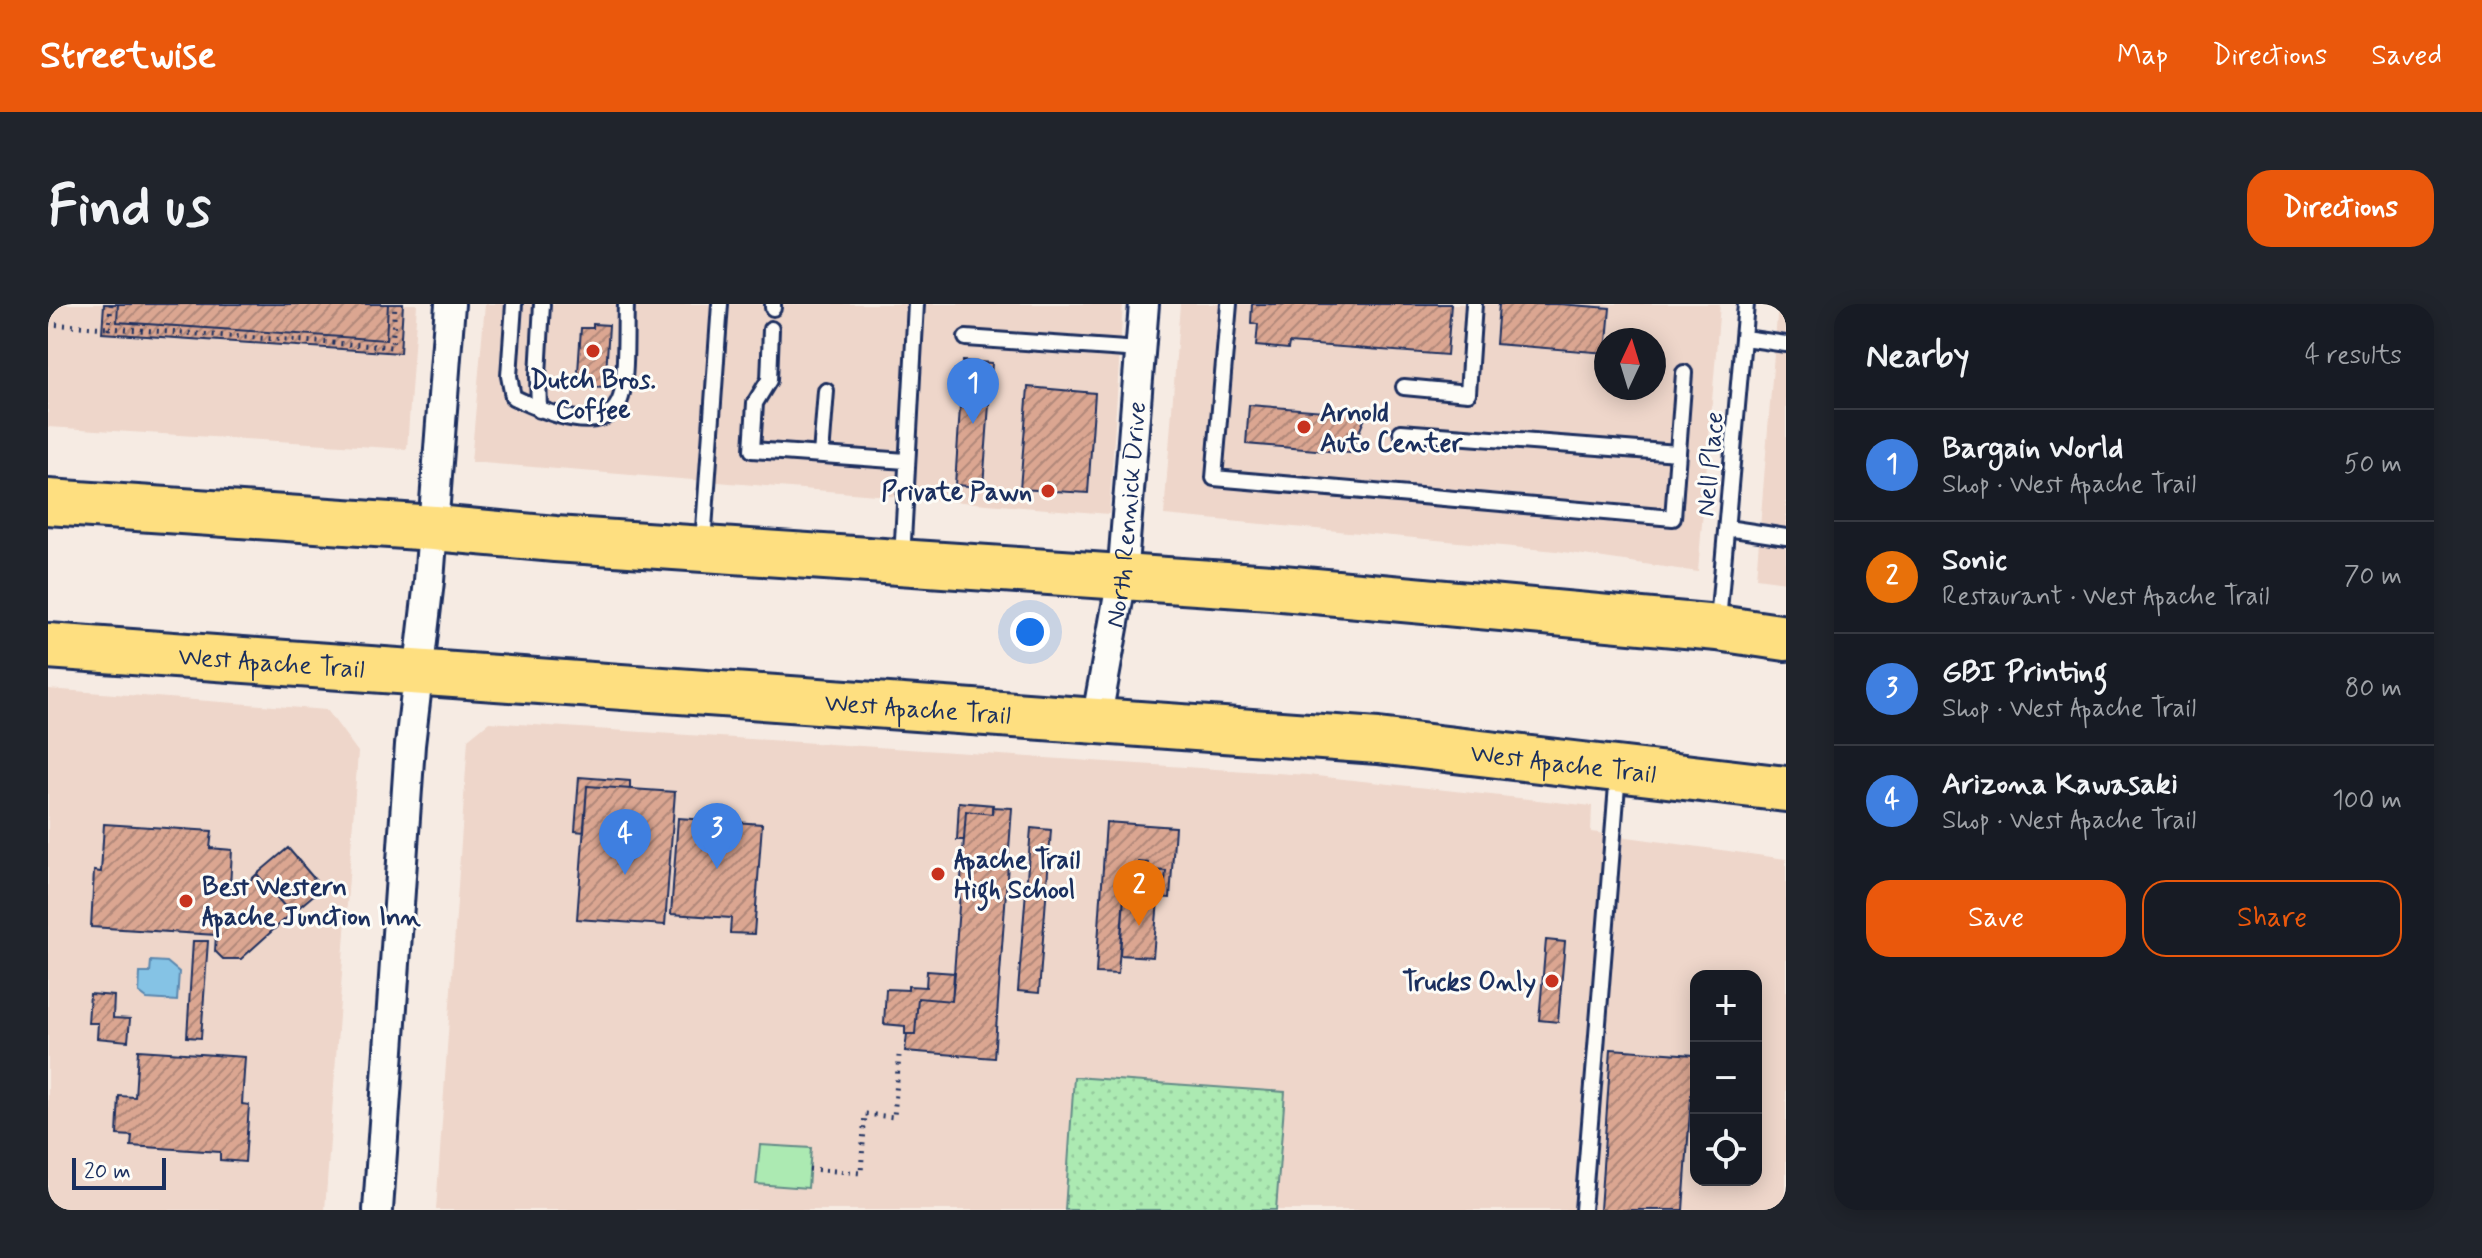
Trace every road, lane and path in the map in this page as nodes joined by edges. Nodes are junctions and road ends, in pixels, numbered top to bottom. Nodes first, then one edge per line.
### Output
1 (111, 304) edge
2 (395, 304) edge
3 (450, 304) edge
4 (514, 304) edge
5 (542, 304) edge
6 (626, 304) edge
7 (720, 304) edge
8 (916, 304) edge
9 (1144, 304) edge
10 (1229, 304) edge
11 (1474, 304) edge
12 (1746, 304) edge
13 (48, 324) edge
14 (109, 328) junction
15 (771, 329) dead end
16 (966, 338) dead end
17 (1744, 338) junction
18 (1786, 344) edge
19 (1140, 350) junction
20 (1684, 373) dead end
21 (1404, 387) dead end
22 (826, 391) dead end
23 (539, 410) junction
24 (1401, 432) dead end
25 (1678, 453) junction
26 (821, 455) junction
27 (906, 461) junction
28 (48, 502) edge
29 (434, 528) junction
30 (1727, 528) junction
31 (1786, 537) edge
32 (702, 549) junction
33 (901, 563) junction
34 (1122, 578) junction
35 (1718, 628) junction
36 (1786, 638) edge
37 (48, 646) edge
38 (418, 674) junction
39 (1096, 722) junction
40 (1618, 769) junction
41 (1786, 789) edge
42 (899, 1056) dead end
43 (809, 1169) dead end
44 (378, 1210) edge
45 (1583, 1210) edge

1 - 14 path
2 - 14 path
3 - 29 street
4 - 23 lane
5 - 23 lane
6 - 23 lane
7 - 32 lane
8 - 27 lane
9 - 19 street, North Rennick Drive
10 - 25 lane
11 - 21 lane
12 - 17 lane, Nell Place
13 - 14 path
15 - 26 lane
16 - 19 lane
17 - 18 lane
17 - 30 lane, Nell Place
19 - 34 street, North Rennick Drive
20 - 25 lane
22 - 26 lane
24 - 25 lane
26 - 27 lane
27 - 33 lane
28 - 29 main road
29 - 32 main road
29 - 38 street
30 - 31 lane
30 - 35 lane, Nell Place
32 - 33 main road
33 - 34 main road
34 - 35 main road
34 - 39 street, North Rennick Drive
35 - 36 main road
37 - 38 main road, West Apache Trail
38 - 39 main road, West Apache Trail
38 - 44 street
39 - 40 main road, West Apache Trail
40 - 41 main road, West Apache Trail
40 - 45 lane
42 - 43 path

